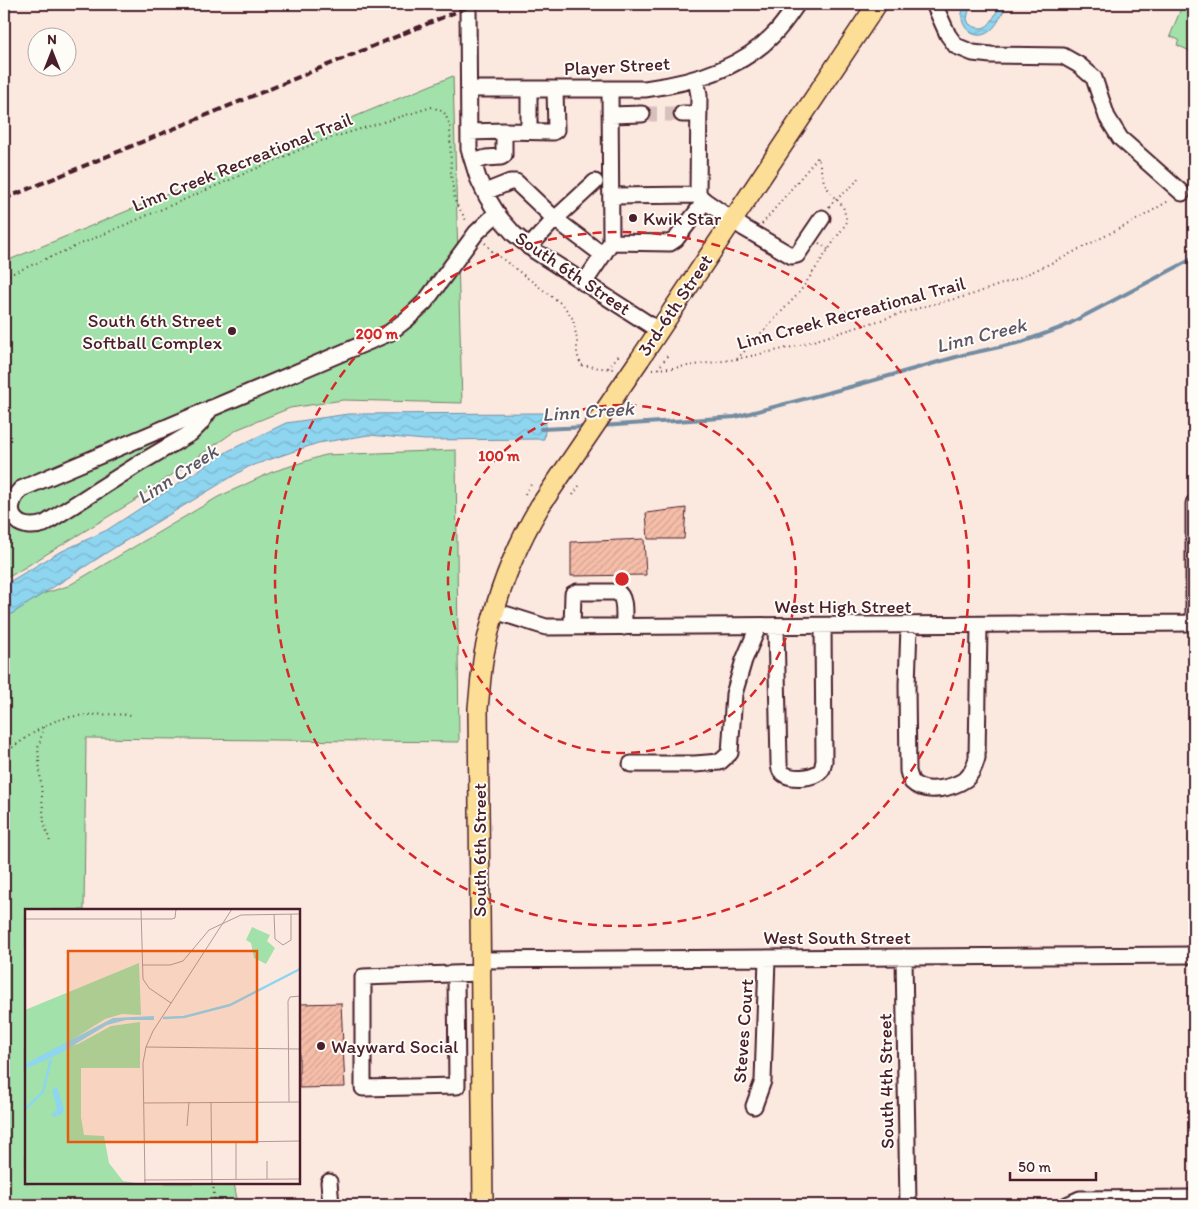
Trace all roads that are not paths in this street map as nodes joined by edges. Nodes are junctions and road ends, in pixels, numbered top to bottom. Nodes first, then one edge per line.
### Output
1 (468, 4) edge
2 (797, 4) edge
3 (876, 4) edge
4 (934, 4) edge
5 (696, 79) junction
6 (469, 89) junction
7 (529, 89) junction
8 (555, 89) junction
9 (610, 89) junction
10 (642, 114) tunnel mouth
11 (682, 114) tunnel mouth
12 (699, 114) junction
13 (611, 115) junction
14 (504, 131) junction
15 (529, 131) junction
16 (469, 132) junction
17 (473, 162) junction
18 (595, 182) dead end
19 (485, 192) junction
20 (1182, 193) road end
21 (611, 196) junction
22 (702, 198) junction
23 (497, 213) junction
24 (822, 218) road end
25 (555, 219) junction
26 (732, 220) junction
27 (529, 247) junction
28 (607, 249) junction
29 (584, 283) junction
30 (658, 330) junction
31 (211, 408) junction
32 (1194, 502) edge
33 (540, 506) joint
34 (495, 611) junction
35 (1194, 624) edge
36 (979, 625) junction
37 (823, 626) junction
38 (909, 626) junction
39 (572, 627) junction
40 (624, 627) junction
41 (758, 627) junction
42 (776, 627) junction
43 (631, 764) dead end
44 (1194, 955) edge
45 (904, 957) junction
46 (767, 958) junction
47 (480, 966) junction
48 (456, 974) junction
49 (754, 1106) dead end
50 (329, 1182) dead end
51 (1194, 1198) edge
52 (331, 1205) edge
53 (483, 1205) edge
54 (908, 1205) edge
55 (1067, 1205) edge

1 - 6 street, South 6th Street
2 - 5 street, Player Street
3 - 26 main road, 3rd-6th Street
4 - 20 street
5 - 9 street, Player Street
5 - 12 street
6 - 7 street, Player Street
6 - 16 street, South 6th Street
7 - 8 street, Player Street
7 - 15 street
8 - 9 street, Player Street
8 - 15 street
9 - 13 street
10 - 13 street
11 - 12 street
12 - 22 street
13 - 21 street
14 - 15 street
14 - 16 street
14 - 17 street
16 - 17 street, South 6th Street
17 - 19 street, South 6th Street
18 - 25 street
19 - 23 street, South 6th Street
19 - 25 street
21 - 22 street
21 - 28 street
22 - 26 street
22 - 28 street
23 - 27 street, South 6th Street
23 - 31 street
24 - 26 street
25 - 27 street
25 - 28 street
26 - 30 main road, 3rd-6th Street
27 - 29 street, South 6th Street
28 - 29 street
29 - 30 street, South 6th Street
30 - 33 main road, 3rd-6th Street, bridge
31 - 31 street
32 - 35 street
33 - 34 main road, South 6th Street
34 - 39 street, West High Street
34 - 47 main road, South 6th Street
35 - 36 street, West High Street
36 - 38 street, West High Street
36 - 38 street
37 - 38 street, West High Street
37 - 42 street, West High Street
37 - 42 street
39 - 40 street, West High Street
39 - 40 street
40 - 41 street, West High Street
41 - 42 street, West High Street
41 - 43 street
44 - 45 street, West South Street
45 - 46 street, West South Street
45 - 54 street, South 4th Street
46 - 47 street, West South Street
46 - 49 street, Steves Court
47 - 48 street, West South Street
47 - 53 main road, South 6th Street
48 - 48 street, West South Street
50 - 52 street
51 - 55 street

